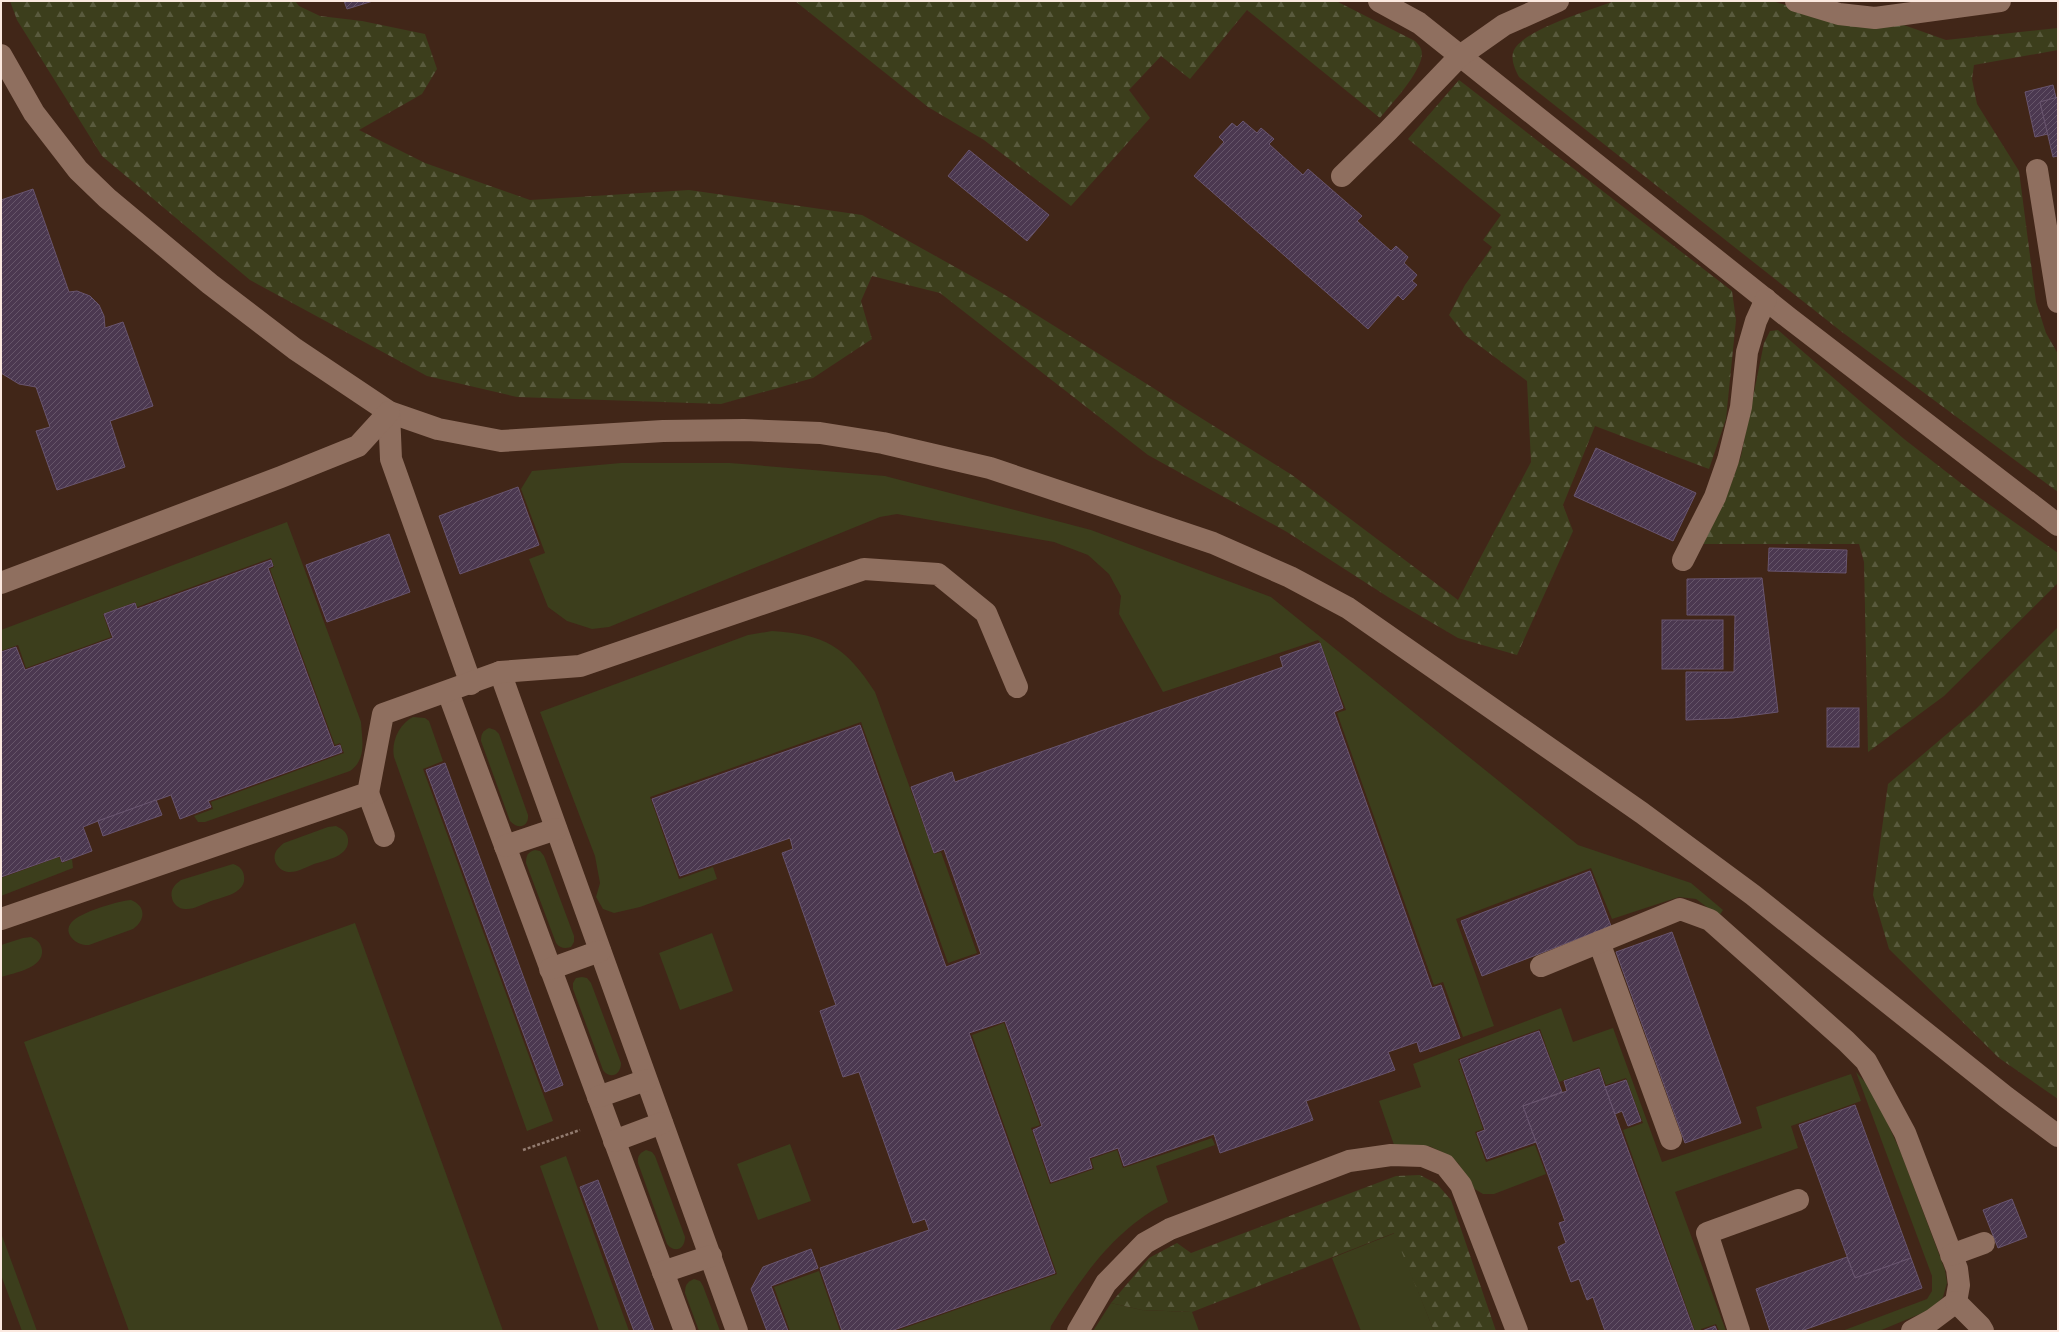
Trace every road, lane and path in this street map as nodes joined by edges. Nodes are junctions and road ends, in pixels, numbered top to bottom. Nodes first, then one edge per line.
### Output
1 (1379, 1) edge
2 (1558, 1) edge
3 (1796, 1) edge
4 (2000, 1) edge
5 (1, 55) edge
6 (1460, 56) junction
7 (2037, 170) dead end
8 (1342, 176) dead end
9 (1766, 299) junction
10 (2058, 302) edge
11 (389, 412) junction
12 (358, 446) junction
13 (391, 459) junction
14 (2058, 525) edge
15 (1683, 560) dead end
16 (1, 583) edge
17 (500, 672) junction
18 (472, 684) junction
19 (1017, 687) dead end
20 (448, 692) junction
21 (368, 793) junction
22 (556, 829) junction
23 (384, 836) dead end
24 (505, 846) junction
25 (1, 919) edge
26 (1599, 942) junction
27 (600, 951) junction
28 (1541, 966) dead end
29 (550, 969) junction
30 (646, 1080) junction
31 (598, 1097) junction
32 (662, 1123) junction
33 (2058, 1136) edge
34 (554, 1139) dead end
35 (1670, 1139) dead end
36 (614, 1141) junction
37 (523, 1150) dead end
38 (1798, 1200) dead end
39 (1984, 1243) dead end
40 (1951, 1255) junction
41 (711, 1256) junction
42 (663, 1272) junction
43 (1956, 1302) junction
44 (685, 1331) edge
45 (738, 1331) edge
46 (1078, 1331) edge
47 (1517, 1331) edge
48 (1739, 1331) edge
49 (1912, 1331) edge
50 (1983, 1331) edge

1 - 6 street
2 - 6 street
3 - 4 street
5 - 11 street
6 - 8 street
6 - 9 street
7 - 10 street
9 - 14 street
9 - 15 street
11 - 12 street
11 - 13 street
11 - 33 street
12 - 13 street
12 - 16 street
13 - 18 street
17 - 18 street
17 - 19 street
17 - 22 street
18 - 20 street
20 - 21 street
20 - 24 street
21 - 23 street
21 - 25 street
22 - 24 street
22 - 27 street
24 - 29 street
26 - 28 street
26 - 35 street
26 - 40 street
27 - 29 street
27 - 30 street
29 - 31 street
30 - 31 street
30 - 32 street
31 - 36 street
32 - 36 street
32 - 41 street
34 - 37 path
36 - 42 street
38 - 48 street
39 - 40 street
40 - 43 street
41 - 42 street
41 - 45 street
42 - 44 street
43 - 49 street
43 - 50 street
46 - 47 street

